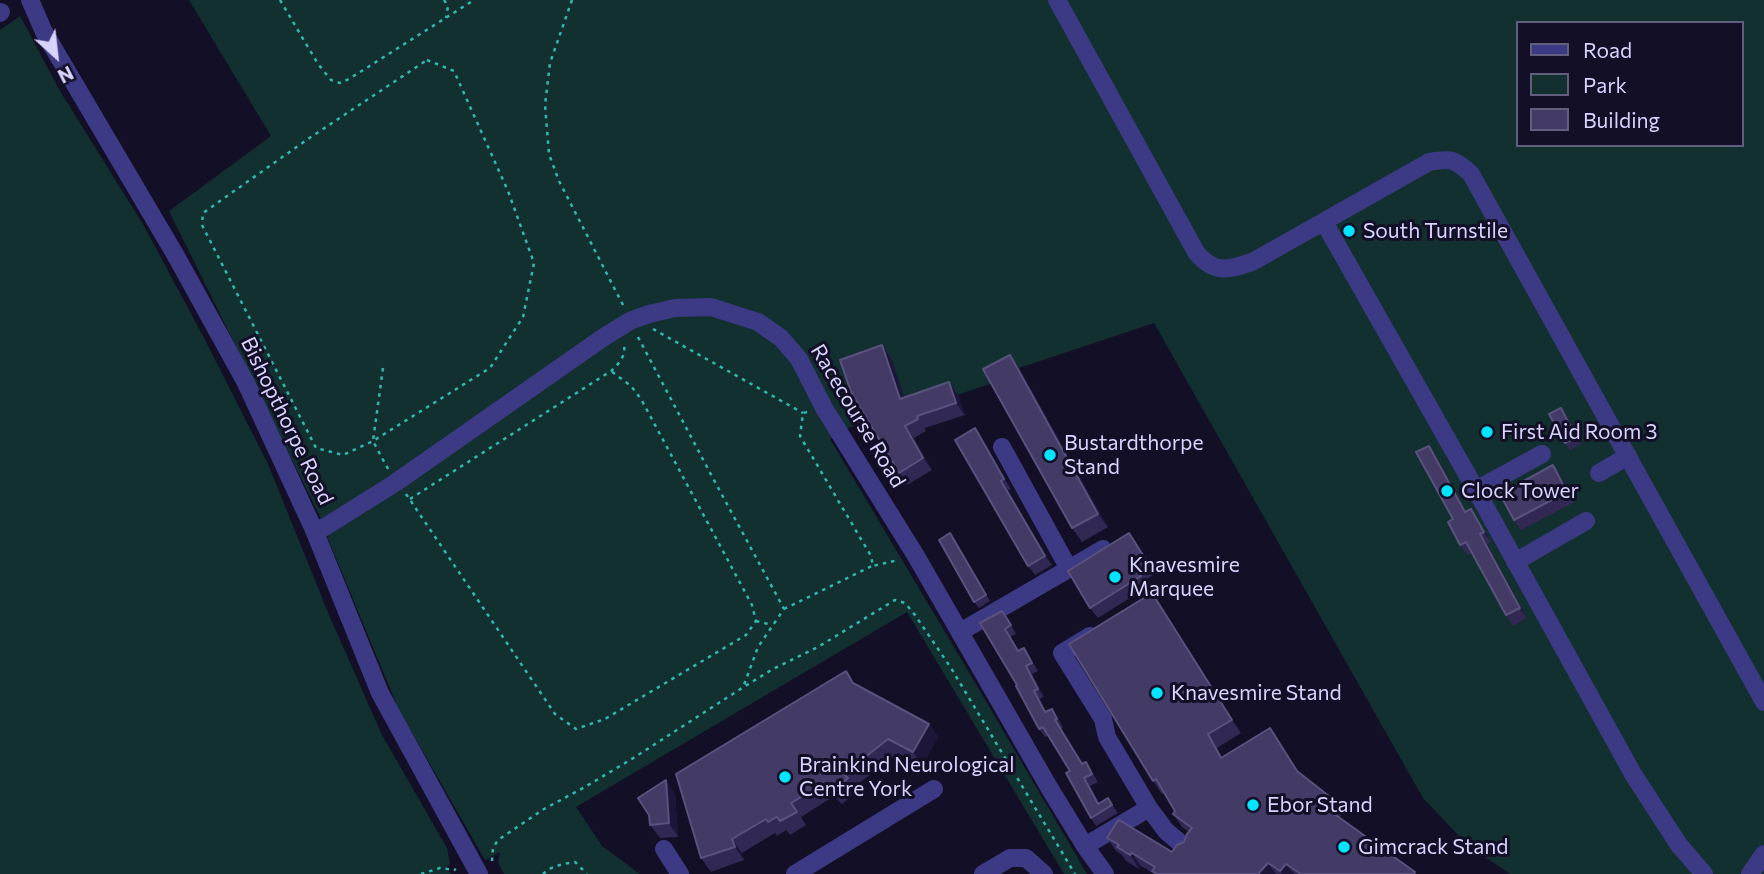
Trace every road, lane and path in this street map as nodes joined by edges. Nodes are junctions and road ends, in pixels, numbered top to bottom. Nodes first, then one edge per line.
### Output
1 (30, 0) edge
2 (280, 0) edge
3 (444, 0) edge
4 (474, 0) edge
5 (572, 0) edge
6 (1057, 0) edge
7 (446, 18) junction
8 (1324, 222) junction
9 (649, 313) junction
10 (624, 325) junction
11 (383, 368) dead end
12 (611, 371) junction
13 (824, 408) junction
14 (803, 413) junction
15 (373, 441) junction
16 (1002, 447) dead end
17 (1542, 454) dead end
18 (1628, 456) junction
19 (1599, 473) dead end
20 (395, 483) junction
21 (1476, 490) junction
22 (410, 499) junction
23 (1586, 521) dead end
24 (314, 530) junction
25 (1103, 549) edge
26 (916, 556) junction
27 (1515, 562) junction
28 (873, 566) junction
29 (1069, 569) junction
30 (784, 609) junction
31 (757, 621) junction
32 (772, 625) junction
33 (1105, 627) edge
34 (960, 632) junction
35 (742, 688) junction
36 (1764, 702) edge
37 (934, 789) dead end
38 (1149, 808) junction
39 (1085, 846) junction
40 (1185, 847) edge
41 (664, 849) dead end
42 (1764, 854) edge
43 (1066, 858) junction
44 (481, 865) edge
45 (440, 868) junction
46 (1045, 871) edge
47 (440, 873) edge
48 (421, 874) edge
49 (543, 874) edge
50 (587, 874) edge
51 (680, 874) edge
52 (795, 874) edge
53 (983, 874) edge
54 (1075, 874) edge
55 (1105, 874) edge
56 (1704, 874) edge
57 (1750, 874) edge

1 - 24 street, Bishopthorpe Road
2 - 7 path
3 - 7 path
4 - 7 path
5 - 10 path
6 - 8 street
8 - 18 street
8 - 21 street
9 - 10 street, Racecourse Road
9 - 13 street, Racecourse Road
9 - 14 path
10 - 12 path
10 - 20 street, Racecourse Road
10 - 30 path
11 - 15 path
12 - 22 path
12 - 31 path
13 - 14 path
13 - 26 street, Racecourse Road
14 - 28 path
15 - 15 path
15 - 20 path
16 - 29 street
17 - 21 street
18 - 19 street
18 - 36 street
20 - 22 path
20 - 24 street, Racecourse Road
21 - 27 street
22 - 31 path
23 - 27 street
24 - 44 street, Bishopthorpe Road
25 - 29 street
26 - 28 path
26 - 34 street, Racecourse Road
27 - 56 street
28 - 30 path
29 - 34 street
30 - 32 path
31 - 32 path
32 - 35 path
33 - 38 street
34 - 39 street, Racecourse Road
35 - 43 path
35 - 44 path
37 - 52 street
38 - 39 street
38 - 40 street
39 - 55 street, Racecourse Road
41 - 51 street
42 - 57 street
43 - 46 path
43 - 54 path
44 - 45 path
45 - 47 path
45 - 48 path
46 - 53 street
49 - 50 path

